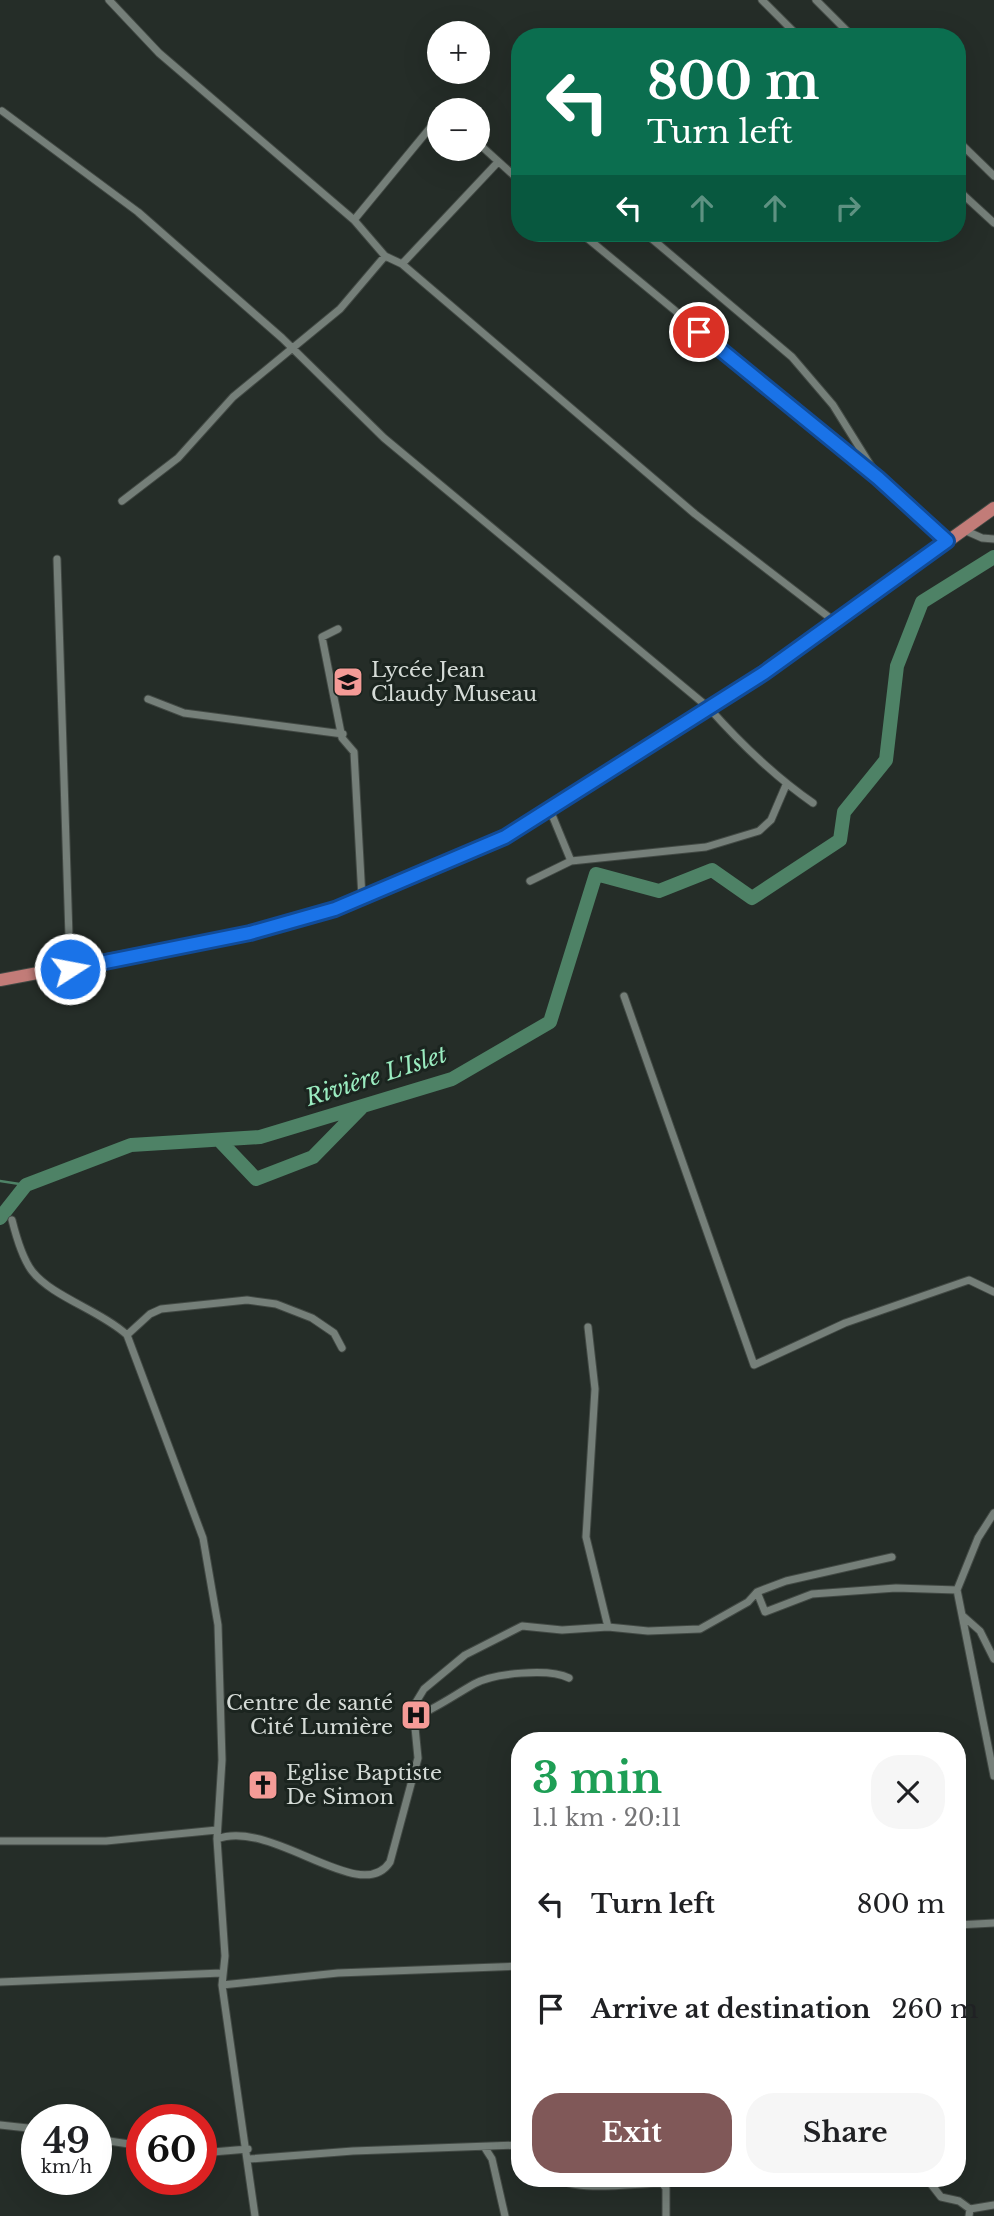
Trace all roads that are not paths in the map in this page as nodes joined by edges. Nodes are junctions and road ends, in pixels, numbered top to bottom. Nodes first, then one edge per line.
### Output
1 (109, 0) edge
2 (762, 0) edge
3 (816, 0) edge
4 (790, 28) edge
5 (844, 28) edge
6 (2, 111) dead end
7 (427, 132) edge
8 (966, 149) edge
9 (490, 154) edge
10 (498, 162) junction
11 (511, 173) edge
12 (994, 176) edge
13 (966, 197) edge
14 (354, 220) junction
15 (994, 223) edge
16 (592, 242) edge
17 (656, 242) edge
18 (385, 256) junction
19 (402, 264) junction
20 (292, 349) junction
21 (878, 478) junction
22 (122, 501) dead end
23 (994, 509) edge
24 (963, 530) junction
25 (994, 539) edge
26 (947, 541) junction
27 (57, 559) dead end
28 (834, 621) junction
29 (338, 629) dead end
30 (148, 698) dead end
31 (709, 708) junction
32 (343, 734) junction
33 (786, 785) junction
34 (813, 803) dead end
35 (550, 810) junction
36 (571, 861) junction
37 (530, 881) dead end
38 (362, 898) junction
39 (70, 969) junction
40 (0, 980) edge
41 (624, 996) dead end
42 (12, 1220) dead end
43 (994, 1292) edge
44 (588, 1326) dead end
45 (127, 1335) junction
46 (342, 1348) dead end
47 (994, 1513) edge
48 (892, 1556) dead end
49 (957, 1590) junction
50 (757, 1592) junction
51 (963, 1616) junction
52 (608, 1627) junction
53 (994, 1659) edge
54 (569, 1678) dead end
55 (412, 1718) junction
56 (994, 1776) edge
57 (217, 1830) junction
58 (217, 1839) junction
59 (0, 1841) edge
60 (994, 1923) edge
61 (966, 1925) edge
62 (511, 1966) edge
63 (222, 1973) junction
64 (0, 1982) edge
65 (222, 1985) junction
66 (0, 2125) edge
67 (21, 2127) edge
68 (511, 2146) edge
69 (485, 2148) junction
70 (248, 2149) junction
71 (217, 2152) edge
72 (249, 2159) junction
73 (665, 2187) edge
74 (933, 2187) edge
75 (994, 2205) edge
76 (969, 2213) edge
77 (255, 2216) edge
78 (505, 2216) edge
79 (666, 2216) edge

1 - 14 street
2 - 4 street
3 - 5 street
6 - 20 street
7 - 14 street
8 - 12 street
9 - 10 street
10 - 11 street
10 - 19 street
13 - 15 street
14 - 18 street
16 - 21 street
17 - 21 street
18 - 19 street
18 - 20 street
19 - 28 street
20 - 22 street
20 - 31 street
21 - 26 street
23 - 24 main road
24 - 25 street
24 - 26 main road
26 - 28 main road
27 - 39 street
28 - 31 main road
29 - 32 street
30 - 32 street
31 - 33 street
31 - 35 main road
32 - 38 street
33 - 34 street
33 - 36 street
35 - 36 street
35 - 38 main road
36 - 37 street
38 - 39 main road
39 - 40 main road
41 - 43 street
42 - 45 street
44 - 52 street
45 - 46 street
45 - 57 street
47 - 49 street
48 - 50 street
49 - 50 street
49 - 51 street
50 - 52 street
51 - 53 street
51 - 56 street
52 - 55 street
54 - 55 street
55 - 58 street
57 - 58 street
57 - 59 street
58 - 63 street
60 - 61 street
62 - 65 street
63 - 64 street
63 - 65 street
65 - 70 street
66 - 67 street
68 - 69 street
69 - 72 street
69 - 78 street
70 - 71 street
70 - 72 street
72 - 77 street
73 - 79 street
74 - 76 street
75 - 76 street

